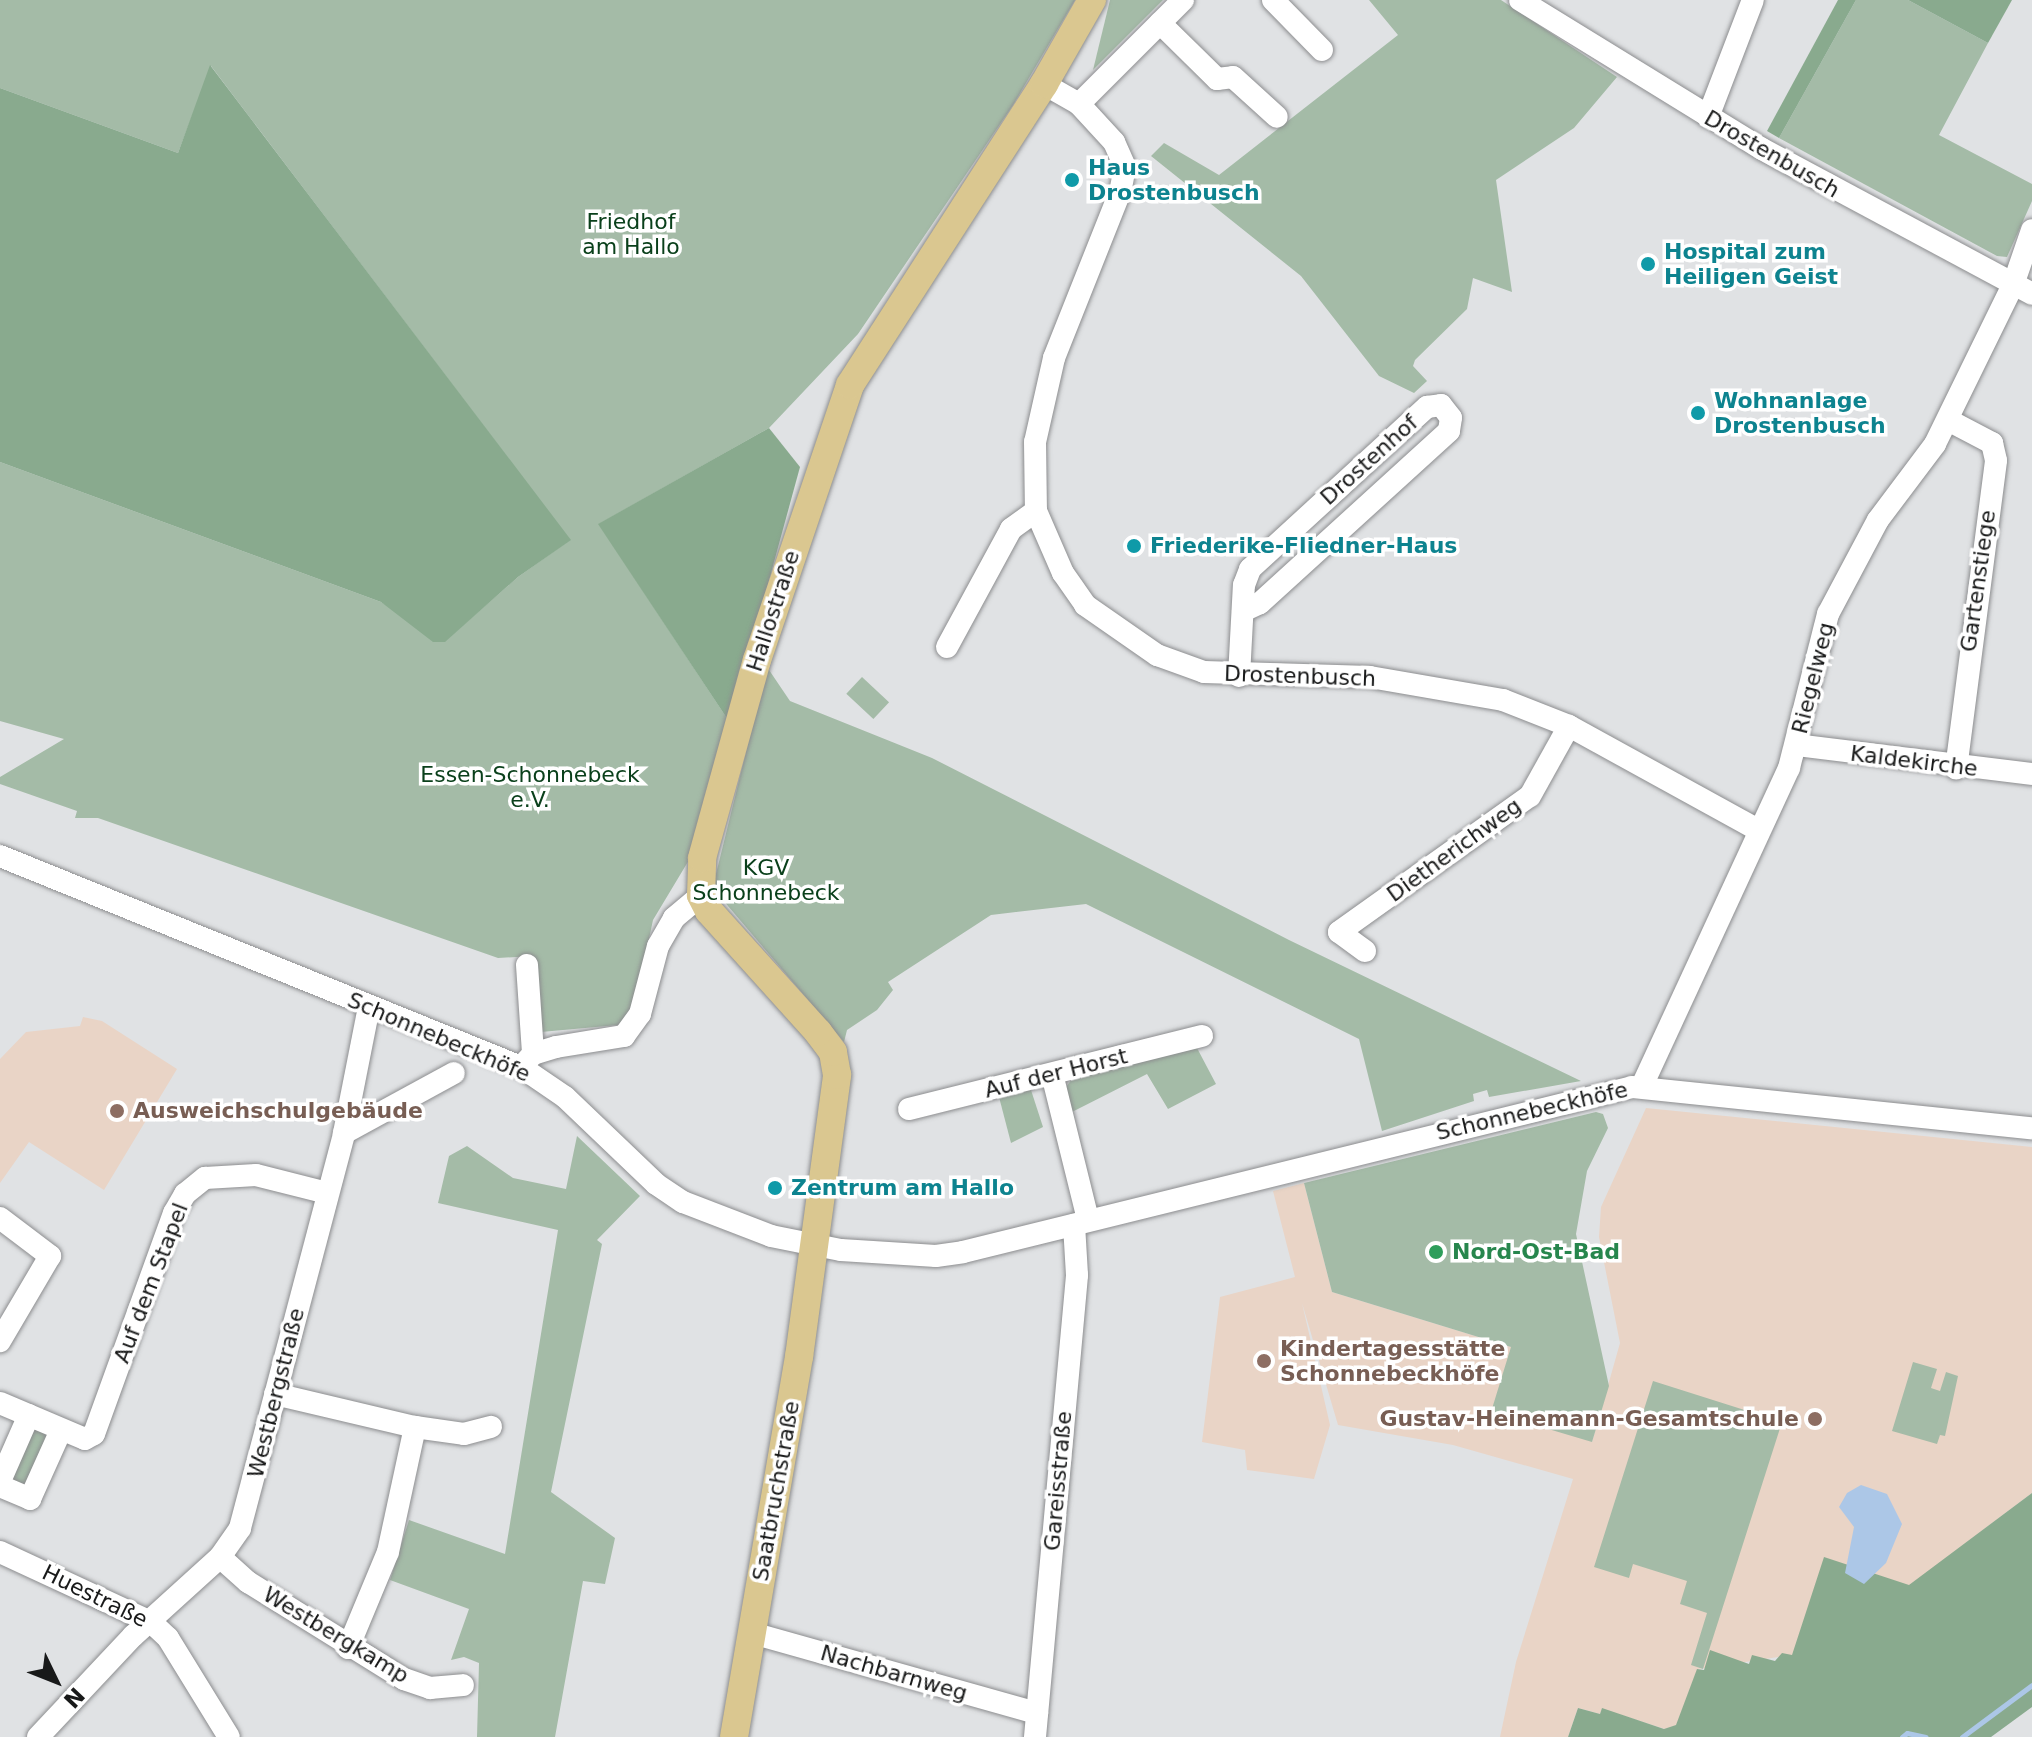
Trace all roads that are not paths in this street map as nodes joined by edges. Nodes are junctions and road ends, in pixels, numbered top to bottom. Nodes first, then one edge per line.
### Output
1 (1092, 0) edge
2 (1183, 0) edge
3 (1273, 0) edge
4 (1520, 0) edge
5 (1753, 0) edge
6 (1160, 23) junction
7 (1322, 50) dead end
8 (1044, 84) junction
9 (1079, 104) junction
10 (1277, 117) dead end
11 (1708, 117) junction
12 (2032, 230) edge
13 (2022, 289) edge
14 (1948, 420) junction
15 (1036, 511) junction
16 (1243, 611) junction
17 (947, 647) dead end
18 (1239, 676) junction
19 (1569, 726) junction
20 (1796, 745) junction
21 (1956, 768) junction
22 (2032, 774) edge
23 (1758, 830) junction
24 (0, 856) edge
25 (701, 895) junction
26 (1365, 951) dead end
27 (527, 965) dead end
28 (369, 1007) junction
29 (1202, 1036) dead end
30 (527, 1061) junction
31 (454, 1073) dead end
32 (1052, 1074) junction
33 (1642, 1086) junction
34 (909, 1109) dead end
35 (2032, 1128) edge
36 (344, 1133) junction
37 (327, 1193) junction
38 (0, 1218) edge
39 (1081, 1222) junction
40 (816, 1245) junction
41 (0, 1341) edge
42 (275, 1394) junction
43 (0, 1403) edge
44 (29, 1415) junction
45 (415, 1427) junction
46 (491, 1427) dead end
47 (61, 1430) junction
48 (0, 1484) edge
49 (0, 1552) edge
50 (220, 1557) junction
51 (151, 1622) junction
52 (752, 1633) junction
53 (348, 1648) junction
54 (463, 1685) dead end
55 (1037, 1713) junction
56 (38, 1737) edge
57 (229, 1737) edge
58 (734, 1737) edge
59 (1035, 1737) edge

1 - 8 main road, Hallostraße
2 - 6 street
3 - 7 street
4 - 11 street, Drostenbusch
5 - 11 street
6 - 9 street
6 - 10 street
8 - 9 street, Drostenbusch
8 - 25 main road, Hallostraße
9 - 15 street, Drostenbusch
11 - 13 street, Drostenbusch
12 - 13 street, Riegelweg
13 - 14 street, Riegelweg
14 - 20 street, Riegelweg
14 - 21 street, Gartenstiege
15 - 17 street
15 - 18 street, Drostenbusch
16 - 16 street, Drostenhof
16 - 18 street, Drostenhof
18 - 19 street, Drostenbusch
19 - 23 street, Drostenbusch
19 - 26 street, Dietherichweg
20 - 21 street, Kaldekirche
20 - 23 street, Riegelweg
21 - 22 street, Kaldekirche
23 - 33 street, Riegelweg
24 - 28 street, Schonnebeckhöfe
25 - 30 street
25 - 40 main road
27 - 30 street
28 - 30 street, Schonnebeckhöfe
28 - 36 street, Westbergstraße
29 - 32 street, Auf der Horst
30 - 40 street, Schonnebeckhöfe
31 - 36 street
32 - 34 street, Auf der Horst
32 - 39 street
33 - 35 street, Schonnebeckhöfe
33 - 39 street, Schonnebeckhöfe
36 - 37 street, Westbergstraße
37 - 42 street, Westbergstraße
37 - 47 street, Auf dem Stapel
38 - 41 street
39 - 40 street, Schonnebeckhöfe
39 - 55 street, Gareisstraße
40 - 52 main road, Saatbruchstraße
42 - 45 street
42 - 50 street, Westbergstraße
43 - 44 street, Auf dem Stapel
44 - 47 street, Auf dem Stapel
44 - 48 street
45 - 46 street
45 - 53 street
47 - 48 street
49 - 51 street, Huestraße
50 - 51 street, Westbergstraße
50 - 53 street, Westbergkamp
51 - 56 street, Westbergstraße
51 - 57 street, Huestraße
52 - 55 street, Nachbarnweg
52 - 58 main road, Saatbruchstraße
53 - 54 street, Westbergkamp
55 - 59 street, Gareisstraße

